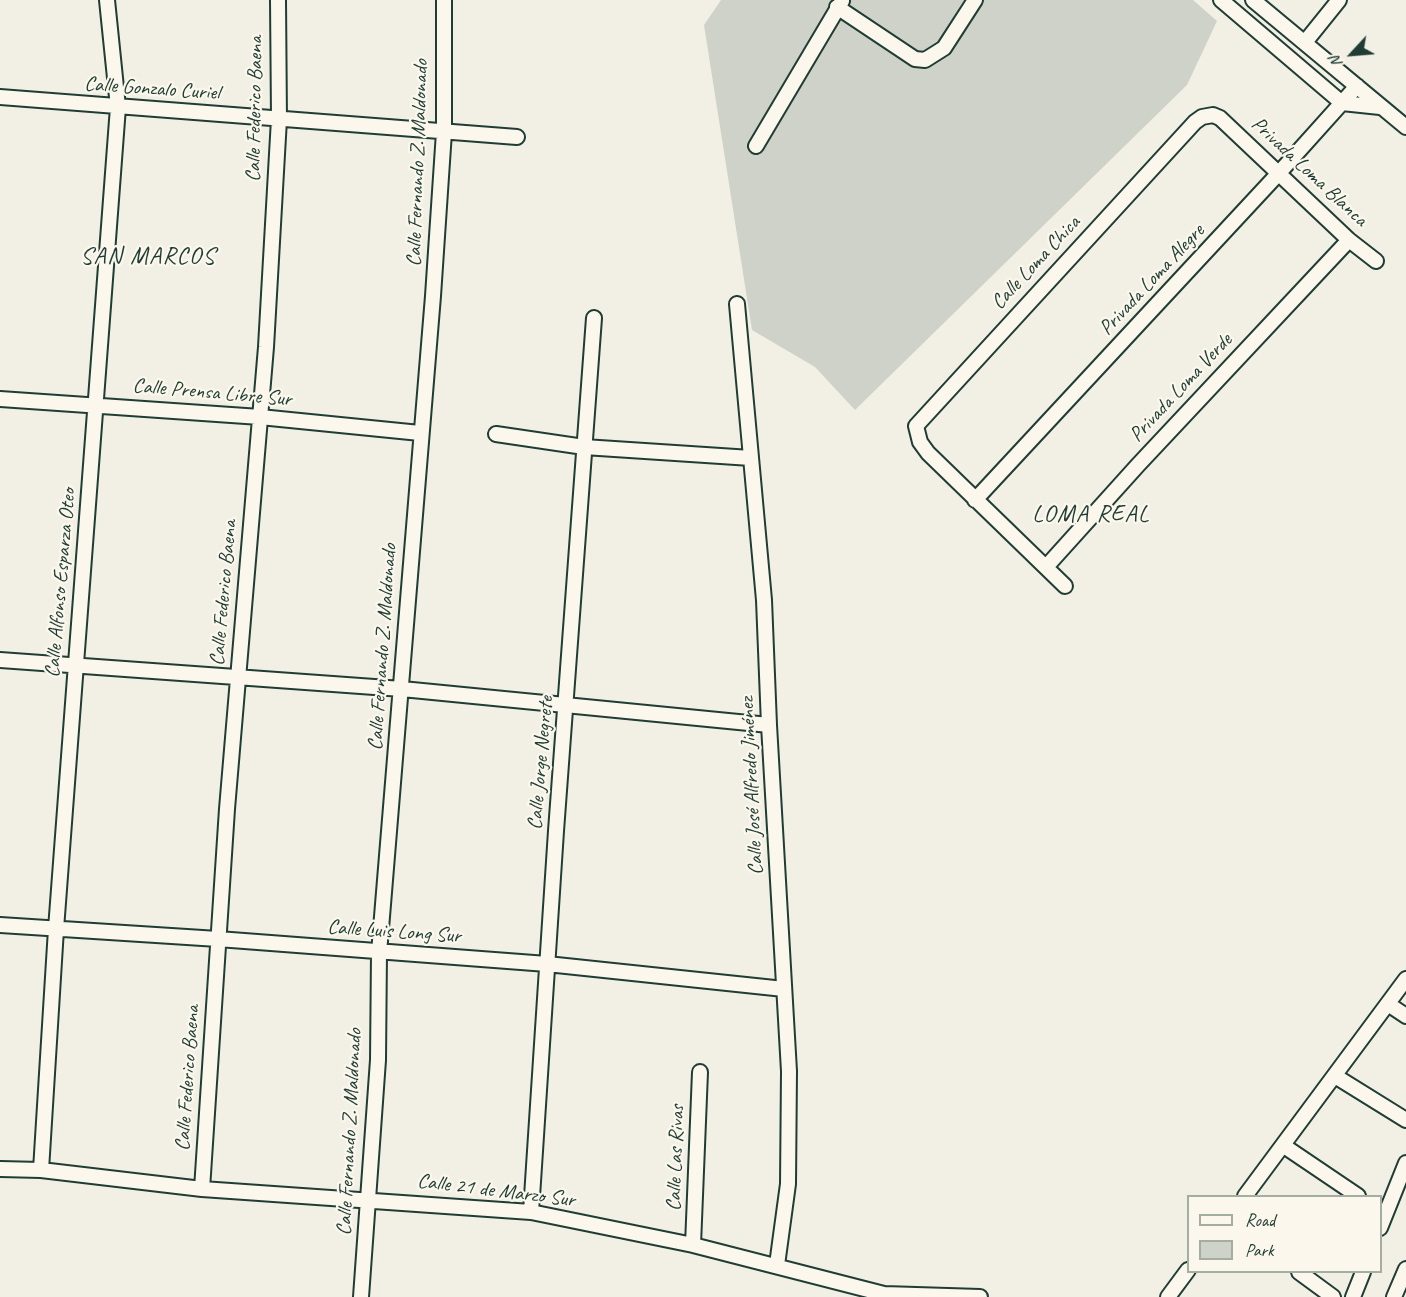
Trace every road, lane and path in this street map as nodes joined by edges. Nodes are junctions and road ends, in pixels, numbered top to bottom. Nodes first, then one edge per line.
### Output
1 (107, 0) edge
2 (278, 0) edge
3 (444, 0) edge
4 (975, 0) edge
5 (1221, 0) edge
6 (1253, 0) edge
7 (1340, 0) edge
8 (840, 4) edge
9 (1306, 41) junction
10 (1357, 86) junction
11 (0, 97) edge
12 (1342, 104) junction
13 (1380, 106) junction
14 (118, 107) junction
15 (1213, 115) joint
16 (279, 119) junction
17 (1406, 127) edge
18 (444, 132) junction
19 (517, 137) dead end
20 (756, 146) dead end
21 (1278, 174) junction
22 (1349, 240) junction
23 (1376, 261) dead end
24 (737, 304) dead end
25 (594, 318) dead end
26 (0, 399) edge
27 (96, 404) junction
28 (260, 417) junction
29 (420, 433) junction
30 (496, 434) dead end
31 (584, 447) junction
32 (751, 458) junction
33 (975, 500) junction
34 (1046, 567) junction
35 (1065, 586) dead end
36 (0, 660) edge
37 (75, 666) junction
38 (237, 680) junction
39 (402, 689) junction
40 (567, 704) junction
41 (769, 724) junction
42 (0, 925) edge
43 (56, 929) junction
44 (218, 939) junction
45 (379, 953) junction
46 (547, 964) junction
47 (1406, 979) edge
48 (784, 989) junction
49 (1388, 1004) junction
50 (1406, 1016) edge
51 (700, 1072) dead end
52 (1335, 1076) junction
53 (1406, 1120) edge
54 (1284, 1146) junction
55 (1406, 1163) edge
56 (0, 1169) edge
57 (41, 1170) junction
58 (202, 1189) junction
59 (1247, 1195) edge
60 (1355, 1195) edge
61 (368, 1199) junction
62 (531, 1212) junction
63 (1382, 1218) edge
64 (693, 1245) junction
65 (777, 1265) junction
66 (1406, 1269) edge
67 (1187, 1272) edge
68 (1300, 1273) edge
69 (1364, 1273) edge
70 (1174, 1295) edge
71 (929, 1296) edge
72 (361, 1297) edge
73 (962, 1297) edge
74 (980, 1297) edge
75 (1333, 1297) edge
76 (1353, 1297) edge
77 (1394, 1297) edge

1 - 14 street, Calle Alfonso Esparza Oteo
2 - 16 street, Calle Federico Baena
3 - 18 street, Calle Fernando Z. Maldonado
4 - 8 street
5 - 12 street
6 - 9 street
7 - 9 street
8 - 20 street
9 - 10 street
10 - 12 street, Privada Loma Alegre
10 - 13 street
11 - 14 street, Calle Gonzalo Curiel
12 - 13 street
12 - 21 street, Privada Loma Alegre
13 - 17 street
14 - 16 street, Calle Gonzalo Curiel
14 - 27 street, Calle Alfonso Esparza Oteo
15 - 21 street, Privada Loma Blanca
15 - 33 street, Calle Loma Chica
16 - 18 street, Calle Gonzalo Curiel
16 - 28 street, Calle Federico Baena
18 - 19 street, Calle Gonzalo Curiel
18 - 29 street, Calle Fernando Z. Maldonado
21 - 22 street, Privada Loma Blanca
21 - 33 street, Privada Loma Alegre
22 - 23 street, Privada Loma Blanca
22 - 34 street, Privada Loma Verde
24 - 32 street, Calle José Alfredo Jiménez
25 - 31 street, Calle Jorge Negrete
26 - 27 street, Calle Prensa Libre Sur
27 - 28 street, Calle Prensa Libre Sur
27 - 37 street, Calle Alfonso Esparza Oteo
28 - 29 street, Calle Prensa Libre Sur
28 - 38 street, Calle Federico Baena
29 - 39 street, Calle Fernando Z. Maldonado
30 - 31 street
31 - 32 street
31 - 40 street, Calle Jorge Negrete
32 - 41 street, Calle José Alfredo Jiménez
33 - 34 street
34 - 35 street
36 - 37 street
37 - 38 street
37 - 43 street, Calle Alfonso Esparza Oteo
38 - 39 street
38 - 44 street, Calle Federico Baena
39 - 40 street
39 - 45 street, Calle Fernando Z. Maldonado
40 - 41 street
40 - 46 street, Calle Jorge Negrete
41 - 48 street, Calle José Alfredo Jiménez
42 - 43 street, Calle Luis Long Sur
43 - 44 street, Calle Luis Long Sur
43 - 57 street, Calle Alfonso Esparza Oteo
44 - 45 street, Calle Luis Long Sur
44 - 58 street, Calle Federico Baena
45 - 46 street, Calle Luis Long Sur
45 - 61 street, Calle Fernando Z. Maldonado
46 - 48 street, Calle Luis Long Sur
46 - 62 street, Calle Jorge Negrete
47 - 49 street
48 - 65 street, Calle José Alfredo Jiménez
49 - 50 street
49 - 52 street
51 - 64 street, Calle Las Rivas
52 - 53 street
52 - 54 street
54 - 59 street
54 - 60 street
55 - 63 street
56 - 57 street, Calle 21 de Marzo Sur
57 - 58 street, Calle 21 de Marzo Sur
58 - 61 street, Calle 21 de Marzo Sur
61 - 62 street, Calle 21 de Marzo Sur
61 - 72 street, Calle Fernando Z. Maldonado
62 - 64 street, Calle 21 de Marzo Sur
64 - 65 street, Calle 21 de Marzo Sur
65 - 71 street, Calle 21 de Marzo Sur
66 - 77 street
67 - 70 street
68 - 75 street
69 - 76 street
71 - 73 street, Calle 21 de Marzo Sur
73 - 74 street, Calle 21 de Marzo Sur

